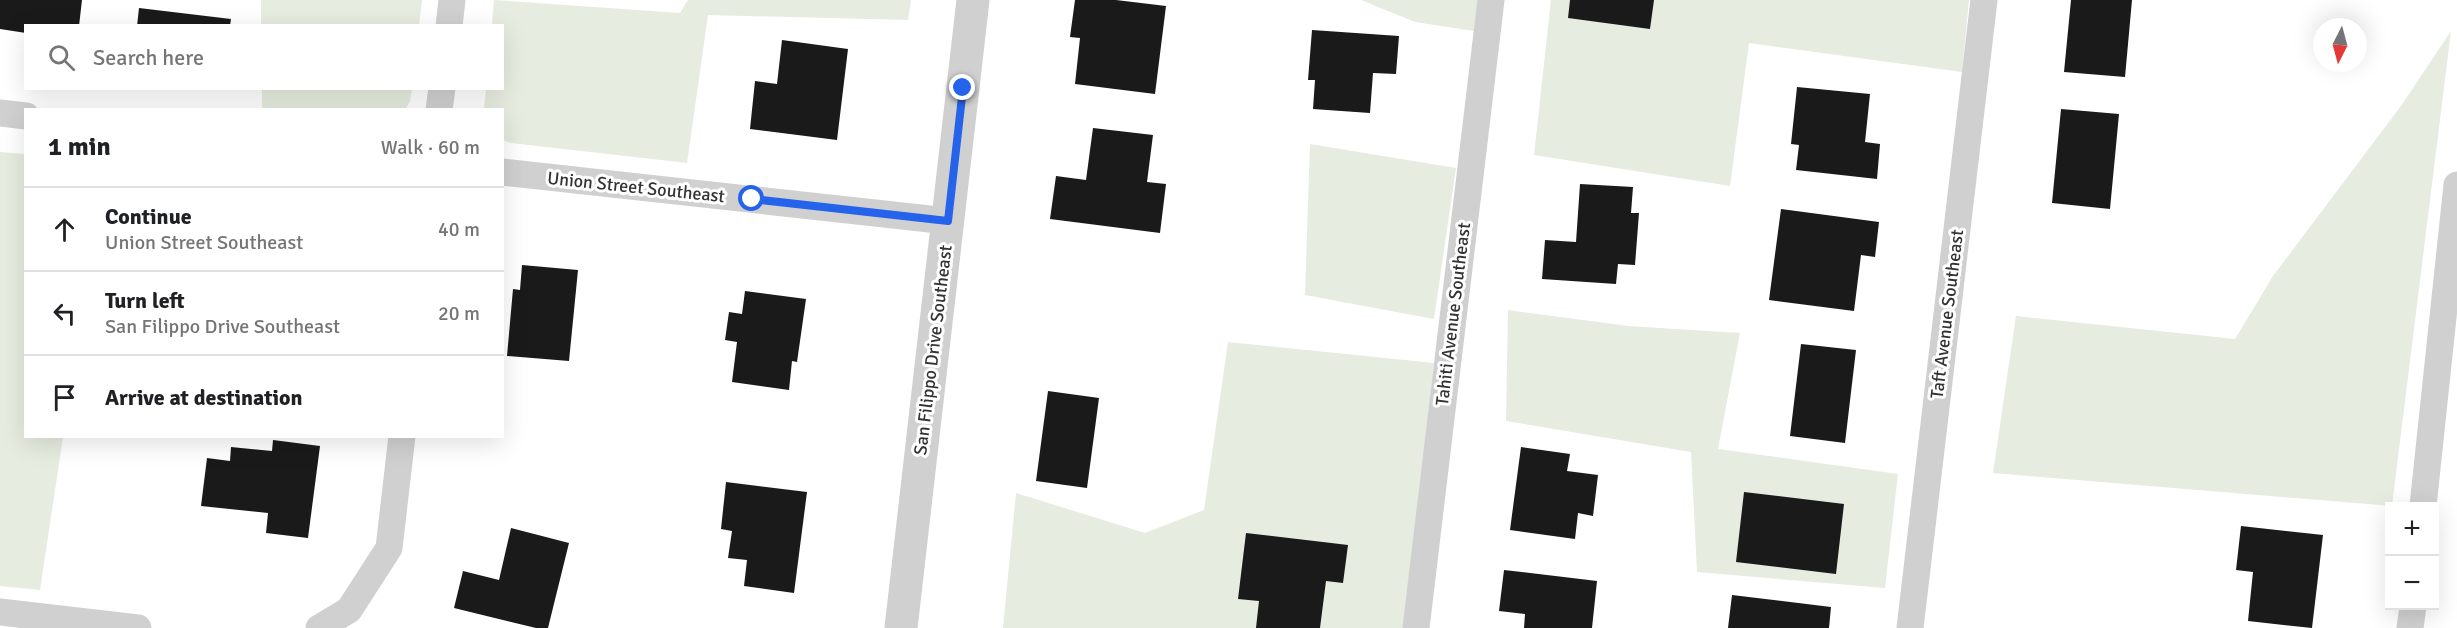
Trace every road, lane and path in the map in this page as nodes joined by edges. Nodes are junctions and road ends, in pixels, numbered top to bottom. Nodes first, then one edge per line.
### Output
1 (452, 0) edge
2 (973, 0) edge
3 (1491, 0) edge
4 (1984, 0) edge
5 (449, 24) edge
6 (442, 90) edge
7 (440, 108) edge
8 (0, 113) edge
9 (24, 116) edge
10 (504, 172) edge
11 (2457, 185) edge
12 (948, 221) junction
13 (402, 438) edge
14 (2424, 502) edge
15 (2412, 610) edge
16 (0, 612) edge
17 (138, 628) edge
18 (319, 628) edge
19 (901, 628) edge
20 (1416, 628) edge
21 (1910, 628) edge
22 (2410, 628) edge

1 - 5 street
2 - 12 street, San Filippo Drive Southeast
3 - 20 street, Tahiti Avenue Southeast
4 - 21 street, Taft Avenue Southeast
6 - 7 street
8 - 9 street
10 - 12 street, Union Street Southeast
11 - 14 street
12 - 19 street, San Filippo Drive Southeast
13 - 18 street
15 - 22 street
16 - 17 street

